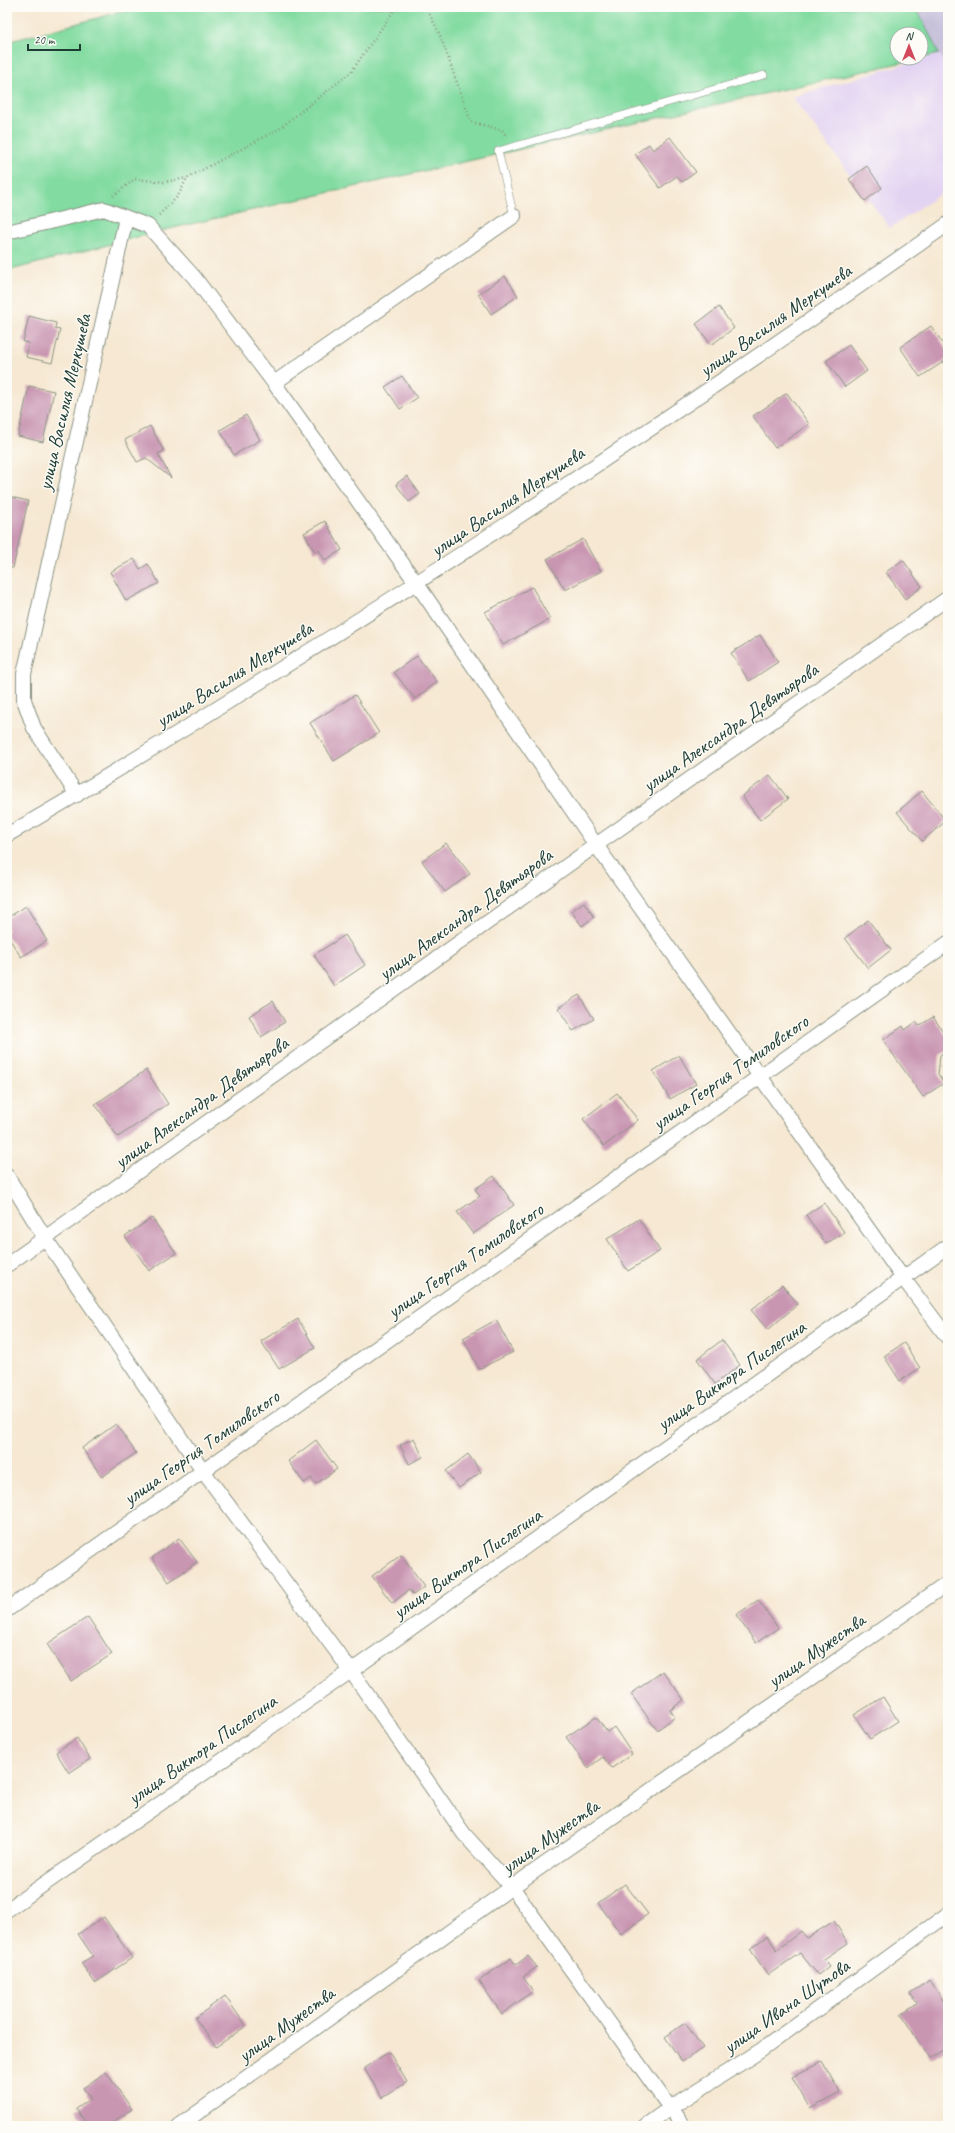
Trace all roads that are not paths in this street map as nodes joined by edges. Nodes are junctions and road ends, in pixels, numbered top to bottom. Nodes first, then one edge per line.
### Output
1 (764, 75) dead end
2 (514, 216) joint
3 (126, 218) junction
4 (948, 224) edge
5 (7, 232) edge
6 (274, 383) junction
7 (417, 584) junction
8 (948, 598) edge
9 (77, 795) junction
10 (7, 835) edge
11 (596, 845) junction
12 (948, 943) edge
13 (759, 1075) junction
14 (7, 1176) edge
15 (45, 1238) junction
16 (948, 1246) edge
17 (7, 1265) edge
18 (903, 1278) junction
19 (948, 1338) edge
20 (203, 1471) junction
21 (948, 1583) edge
22 (7, 1610) edge
23 (351, 1671) junction
24 (512, 1887) junction
25 (7, 1910) edge
26 (948, 1914) edge
27 (670, 2108) junction
28 (179, 2126) edge
29 (645, 2126) edge
30 (683, 2126) edge

1 - 2 lane
2 - 6 street
3 - 5 street
3 - 6 street
3 - 9 street, улица Василия Меркушева
4 - 7 street, улица Василия Меркушева
6 - 7 street
7 - 9 street, улица Василия Меркушева
7 - 11 street
8 - 11 street, улица Александра Девятьярова
9 - 10 street, улица Василия Меркушева
11 - 13 street
11 - 15 street, улица Александра Девятьярова
12 - 13 street, улица Георгия Томиловского
13 - 18 street
13 - 20 street, улица Георгия Томиловского
14 - 15 street
15 - 17 street, улица Александра Девятьярова
15 - 20 street
16 - 18 street, улица Виктора Пислегина
18 - 19 street
18 - 23 street, улица Виктора Пислегина
20 - 22 street, улица Георгия Томиловского
20 - 23 street
21 - 24 street, улица Мужества
23 - 24 street
23 - 25 street, улица Виктора Пислегина
24 - 27 street
24 - 28 street, улица Мужества
26 - 27 street, улица Ивана Шутова
27 - 29 street, улица Ивана Шутова
27 - 30 street

